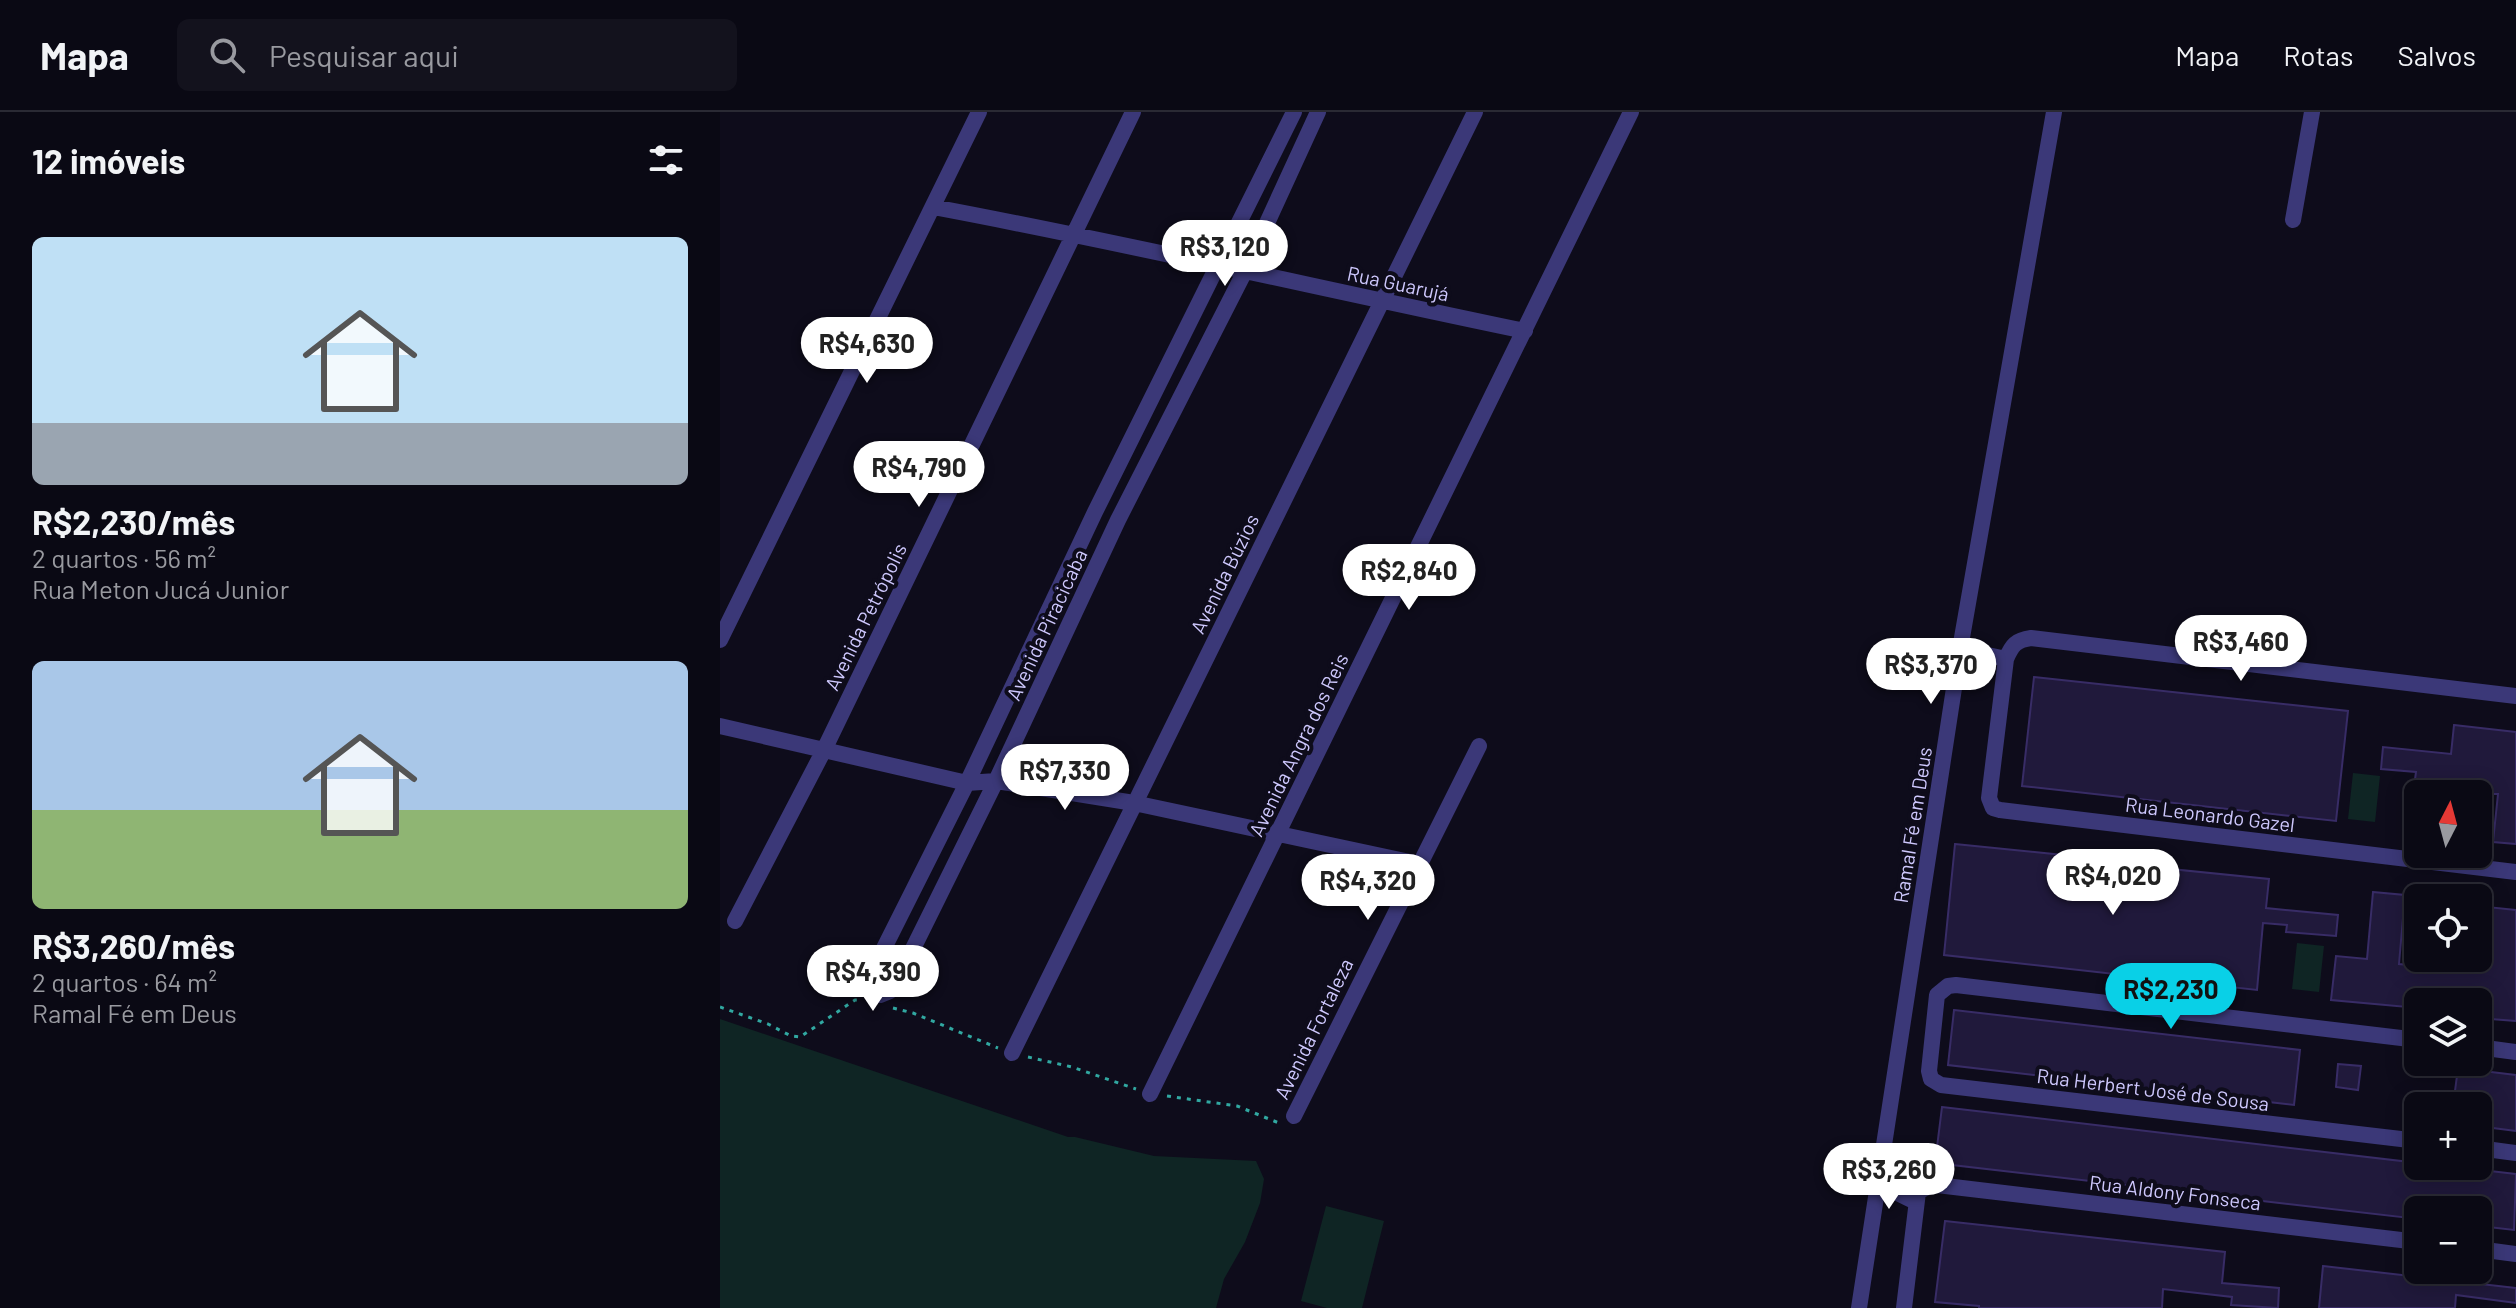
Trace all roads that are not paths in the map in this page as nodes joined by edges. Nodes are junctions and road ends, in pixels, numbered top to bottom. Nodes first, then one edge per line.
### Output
1 (979, 112) edge
2 (1133, 112) edge
3 (1294, 112) edge
4 (1318, 112) edge
5 (1475, 112) edge
6 (1631, 112) edge
7 (2054, 112) edge
8 (2312, 112) edge
9 (933, 207) junction
10 (2293, 220) dead end
11 (1074, 233) junction
12 (1218, 267) junction
13 (1245, 271) junction
14 (1382, 301) junction
15 (1525, 331) junction
16 (720, 640) edge
17 (1960, 649) junction
18 (2006, 659) junction
19 (2516, 696) edge
20 (720, 726) edge
21 (1479, 746) dead end
22 (824, 750) junction
23 (996, 781) junction
24 (967, 783) junction
25 (1134, 803) junction
26 (1277, 834) junction
27 (1419, 864) junction
28 (2516, 872) edge
29 (735, 921) dead end
30 (1908, 991) junction
31 (1937, 995) junction
32 (2404, 1038) edge
33 (2492, 1049) edge
34 (2516, 1052) edge
35 (1012, 1053) dead end
36 (1150, 1094) dead end
37 (1294, 1116) dead end
38 (2404, 1139) edge
39 (2492, 1150) edge
40 (2516, 1153) edge
41 (1879, 1184) junction
42 (1916, 1202) junction
43 (2404, 1240) edge
44 (2492, 1251) edge
45 (2516, 1254) edge
46 (1859, 1308) edge
47 (1904, 1308) edge

1 - 9 street
2 - 11 street, Avenida Petrópolis
3 - 12 street, Avenida Piracicaba
4 - 13 street, Avenida Piracicaba
5 - 14 street, Avenida Búzios
6 - 15 street, Avenida Angra dos Reis
7 - 17 street, Ramal Fé em Deus
8 - 10 street
9 - 11 street, Rua Guarujá
9 - 16 street
11 - 12 street, Rua Guarujá
11 - 22 street, Avenida Petrópolis
12 - 13 street, Rua Guarujá
12 - 24 street, Avenida Piracicaba
13 - 14 street, Rua Guarujá
13 - 23 street, Avenida Piracicaba
14 - 15 street, Rua Guarujá
14 - 25 street, Avenida Búzios
15 - 26 street, Avenida Angra dos Reis
17 - 18 street
17 - 30 street, Ramal Fé em Deus
18 - 19 street
18 - 28 street, Rua Leonardo Gazel
20 - 22 street
21 - 27 street, Avenida Fortaleza
22 - 24 street
22 - 29 street, Avenida Petrópolis
23 - 24 street
23 - 24 street, Avenida Piracicaba
23 - 25 street
25 - 26 street
25 - 35 street, Avenida Búzios
26 - 27 street
26 - 36 street, Avenida Angra dos Reis
27 - 37 street, Avenida Fortaleza
30 - 31 street
30 - 41 street, Ramal Fé em Deus
31 - 32 street
31 - 38 street, Rua Herbert José de Sousa
33 - 34 street
39 - 40 street
41 - 42 street
41 - 46 street, Ramal Fé em Deus
42 - 43 street, Rua Aldony Fonseca
42 - 47 street
44 - 45 street

